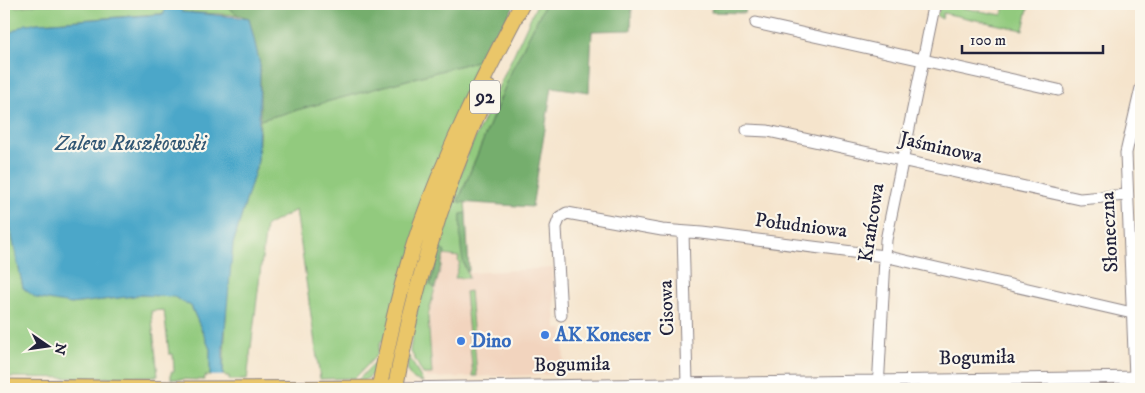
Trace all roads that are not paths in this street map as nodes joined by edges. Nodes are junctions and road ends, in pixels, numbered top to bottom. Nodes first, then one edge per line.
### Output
1 (522, 4) edge
2 (529, 4) edge
3 (934, 7) dead end
4 (756, 23) dead end
5 (923, 60) junction
6 (1141, 88) edge
7 (1058, 90) dead end
8 (747, 130) dead end
9 (903, 159) junction
10 (1127, 195) junction
11 (683, 232) junction
12 (1136, 233) edge
13 (884, 256) junction
14 (1132, 312) junction
15 (561, 315) dead end
16 (1138, 377) edge
17 (688, 383) junction
18 (879, 384) edge
19 (1007, 384) edge
20 (4, 387) edge
21 (572, 387) edge
22 (387, 388) edge
23 (204, 389) edge
24 (229, 389) edge

1 - 22 main road, 92
2 - 22 main road, 92
3 - 5 street, Krańcowa
4 - 5 street
5 - 7 street
5 - 9 street, Krańcowa
6 - 10 street, Słoneczna
8 - 9 street, Jaśminowa
9 - 10 street, Jaśminowa
9 - 13 street, Krańcowa
10 - 12 street, Słoneczna
11 - 13 street, Południowa
11 - 15 street, Południowa
11 - 17 street, Cisowa
12 - 14 street, Słoneczna
13 - 14 street, Południowa
13 - 18 street, Krańcowa
14 - 16 street, Słoneczna
16 - 19 street, Bogumiła
17 - 18 street, Bogumiła
17 - 21 street, Bogumiła
18 - 19 street, Bogumiła
20 - 23 main road, Bogumiła
21 - 22 street, Bogumiła
22 - 24 main road, Bogumiła
23 - 24 main road, Bogumiła

